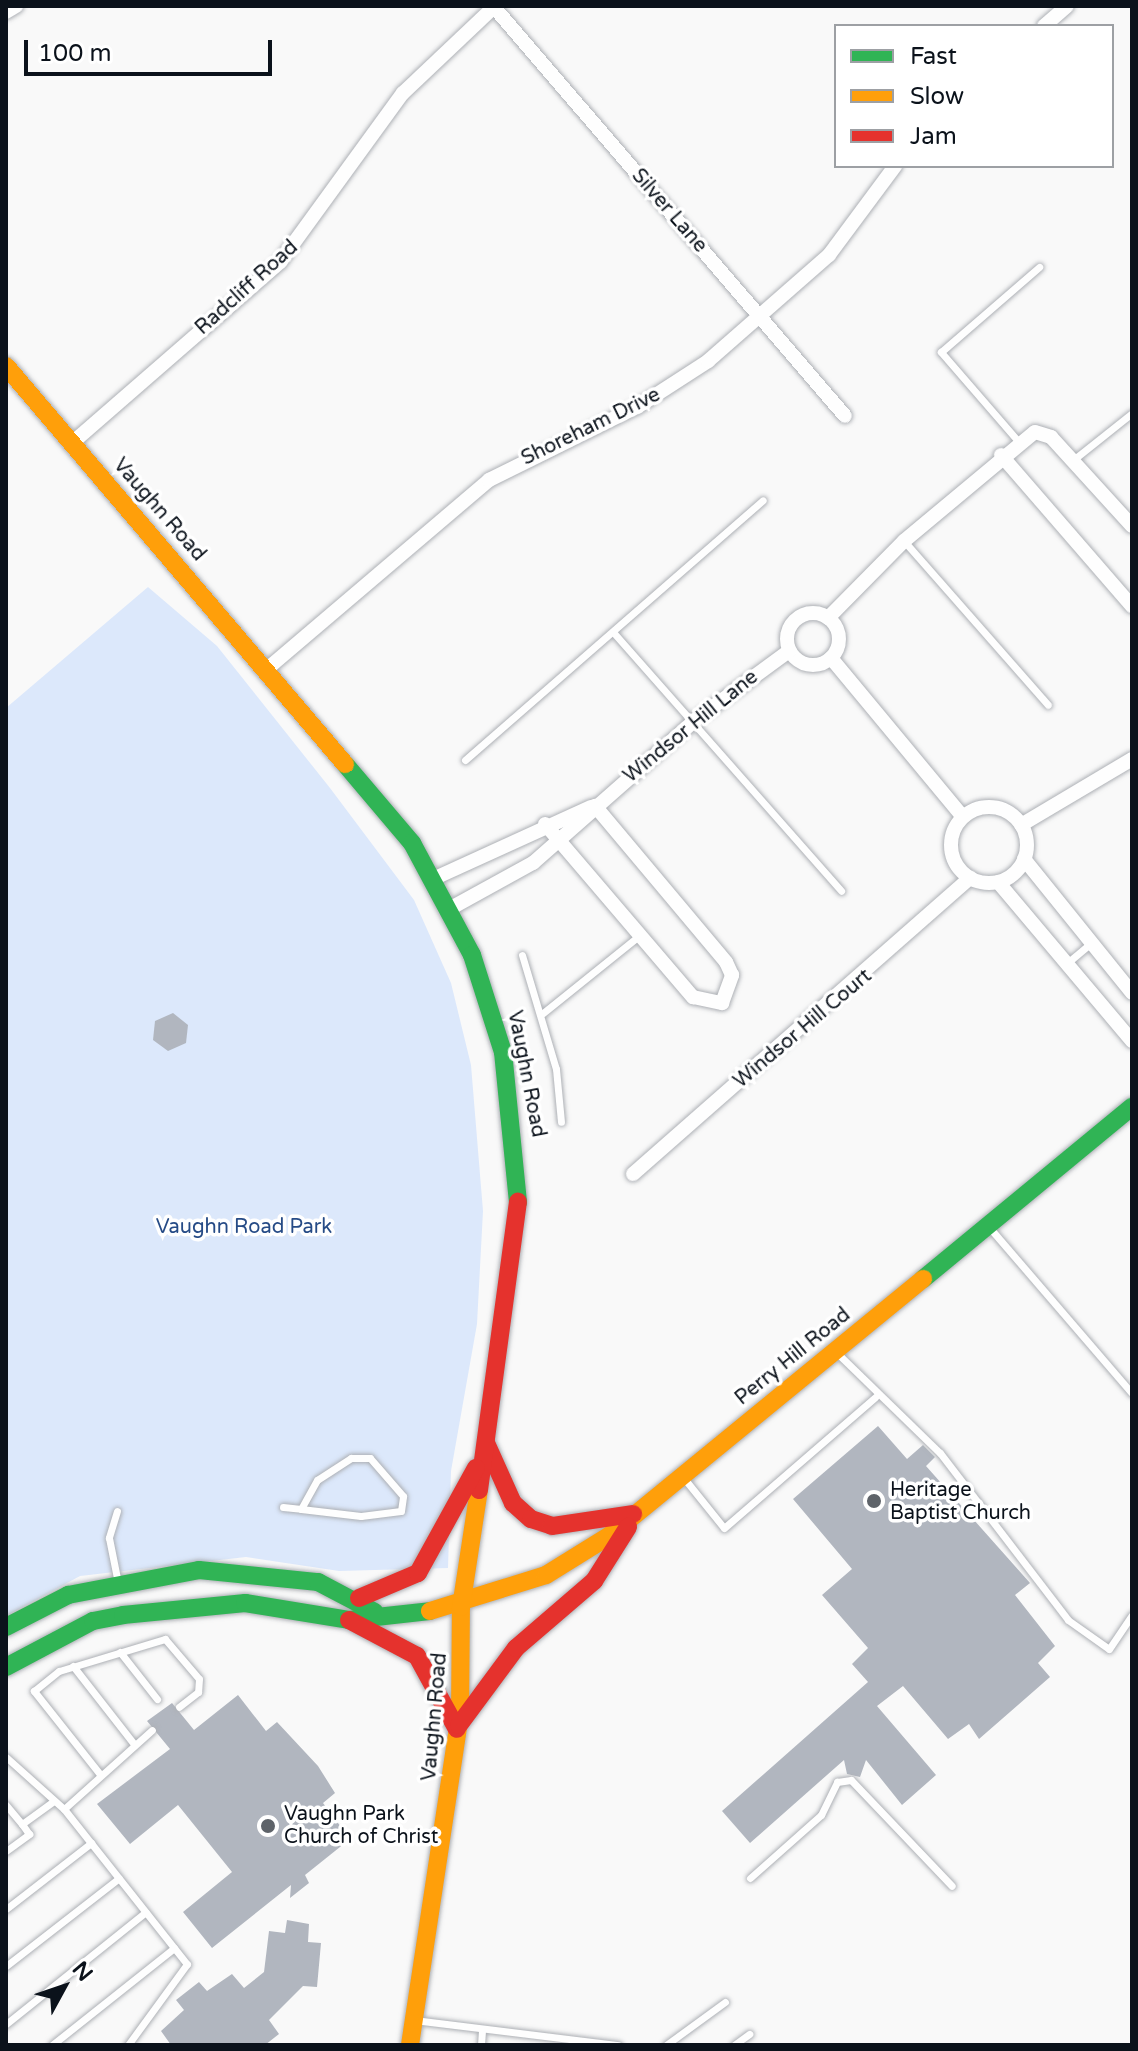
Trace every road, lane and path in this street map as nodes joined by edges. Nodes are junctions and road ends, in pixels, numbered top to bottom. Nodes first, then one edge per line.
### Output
1 (16, 6) edge
2 (494, 6) edge
3 (1067, 6) edge
4 (6, 12) edge
5 (1046, 24) edge
6 (894, 168) edge
7 (1039, 267) dead end
8 (760, 317) junction
9 (6, 366) edge
10 (1132, 413) edge
11 (845, 416) dead end
12 (1018, 441) junction
13 (72, 443) junction
14 (1001, 455) junction
15 (1073, 460) junction
16 (763, 500) dead end
17 (1132, 526) edge
18 (904, 541) junction
19 (1132, 606) edge
20 (828, 618) junction
21 (613, 632) junction
22 (789, 651) junction
23 (831, 658) junction
24 (267, 669) junction
25 (1048, 705) dead end
26 (695, 720) junction
27 (1132, 759) edge
28 (465, 760) dead end
29 (595, 806) junction
30 (962, 816) junction
31 (545, 824) junction
32 (1021, 825) junction
33 (559, 842) junction
34 (1024, 859) junction
35 (435, 878) junction
36 (970, 878) junction
37 (998, 882) junction
38 (841, 891) dead end
39 (451, 908) junction
40 (640, 935) junction
41 (1091, 943) junction
42 (522, 955) dead end
43 (1066, 964) junction
44 (1132, 993) edge
45 (543, 1013) junction
46 (1132, 1041) edge
47 (1132, 1107) edge
48 (561, 1122) dead end
49 (633, 1174) dead end
50 (988, 1226) junction
51 (835, 1351) junction
52 (1132, 1393) edge
53 (875, 1397) junction
54 (486, 1445) junction
55 (681, 1476) junction
56 (283, 1507) dead end
57 (301, 1509) junction
58 (117, 1511) dead end
59 (635, 1514) junction
60 (244, 1572) junction
61 (118, 1583) junction
62 (359, 1598) junction
63 (245, 1603) junction
64 (461, 1607) junction
65 (375, 1612) junction
66 (123, 1615) junction
67 (1132, 1615) edge
68 (349, 1620) junction
69 (6, 1627) edge
70 (120, 1652) junction
71 (73, 1666) junction
72 (6, 1667) edge
73 (157, 1699) dead end
74 (179, 1707) dead end
75 (458, 1728) junction
76 (152, 1730) dead end
77 (134, 1744) junction
78 (6, 1757) edge
79 (99, 1773) junction
80 (54, 1801) junction
81 (6, 1805) edge
82 (64, 1809) junction
83 (22, 1824) junction
84 (91, 1843) junction
85 (6, 1851) edge
86 (119, 1878) junction
87 (750, 1878) dead end
88 (952, 1886) dead end
89 (6, 1909) edge
90 (146, 1912) junction
91 (174, 1948) junction
92 (6, 1966) edge
93 (725, 2002) dead end
94 (414, 2020) junction
95 (6, 2024) edge
96 (482, 2029) junction
97 (749, 2034) dead end
98 (531, 2035) junction
99 (52, 2045) edge
100 (128, 2045) edge
101 (410, 2045) edge
102 (481, 2045) edge
103 (531, 2045) edge
104 (618, 2045) edge
105 (666, 2045) edge
106 (734, 2045) edge

1 - 4 street
2 - 8 street, Silver Lane
2 - 13 street, Radcliff Road
3 - 5 street
6 - 8 street, Shoreham Drive
7 - 12 lane
8 - 11 street, Silver Lane
8 - 24 street, Shoreham Drive
9 - 13 main road, Vaughn Road
10 - 15 lane
12 - 14 street
12 - 15 street
13 - 24 main road, Vaughn Road
14 - 18 street
14 - 19 street
15 - 17 street
16 - 21 lane
18 - 20 street
18 - 25 lane
20 - 22 street
20 - 23 street
21 - 26 lane
21 - 28 lane
22 - 23 street
22 - 26 street, Windsor Hill Lane
23 - 30 street
24 - 35 main road, Vaughn Road
26 - 29 street, Windsor Hill Lane
26 - 38 lane
27 - 32 street
29 - 31 street, Windsor Hill Lane
29 - 33 street, Windsor Hill Lane
29 - 40 street
30 - 32 street
30 - 36 street
31 - 33 street
31 - 35 street, Windsor Hill Lane
32 - 34 street
33 - 39 street, Windsor Hill Lane
33 - 40 street
34 - 37 street
34 - 41 street
35 - 39 main road, Vaughn Road
36 - 37 street
36 - 49 street, Windsor Hill Court
37 - 43 street
39 - 54 main road, Vaughn Road
40 - 45 lane
41 - 43 lane
41 - 44 street
42 - 45 lane
43 - 46 street
45 - 48 lane
47 - 50 main road, Perry Hill Road
50 - 51 main road, Perry Hill Road
50 - 52 lane
51 - 53 lane
51 - 55 main road, Perry Hill Road
53 - 55 lane
53 - 67 lane
54 - 59 main road
54 - 62 main road
54 - 64 main road, Vaughn Road
55 - 59 main road, Perry Hill Road
56 - 57 lane
57 - 57 lane
58 - 61 lane
59 - 64 main road, Perry Hill Road
59 - 75 main road
60 - 61 main road
60 - 62 main road
60 - 63 main road
61 - 66 main road
61 - 69 main road
62 - 65 main road
63 - 66 main road
63 - 68 main road
64 - 65 main road, Perry Hill Road
64 - 75 main road, Vaughn Road
65 - 68 main road, Perry Hill Road
66 - 72 main road
68 - 75 main road
70 - 71 lane
70 - 73 lane
70 - 74 lane
71 - 77 lane
71 - 79 lane
75 - 94 main road, Vaughn Road
76 - 77 lane
77 - 79 lane
78 - 80 lane
79 - 82 lane
80 - 82 lane
80 - 83 lane
81 - 83 lane
82 - 84 lane
83 - 85 lane
84 - 86 lane
84 - 89 lane
86 - 90 lane
86 - 92 lane
87 - 88 lane
90 - 91 lane
90 - 95 lane
91 - 99 lane
91 - 100 lane
93 - 105 lane
94 - 96 lane
94 - 101 main road, Vaughn Road
96 - 98 lane
96 - 102 lane
97 - 106 lane
98 - 103 lane
98 - 104 lane

